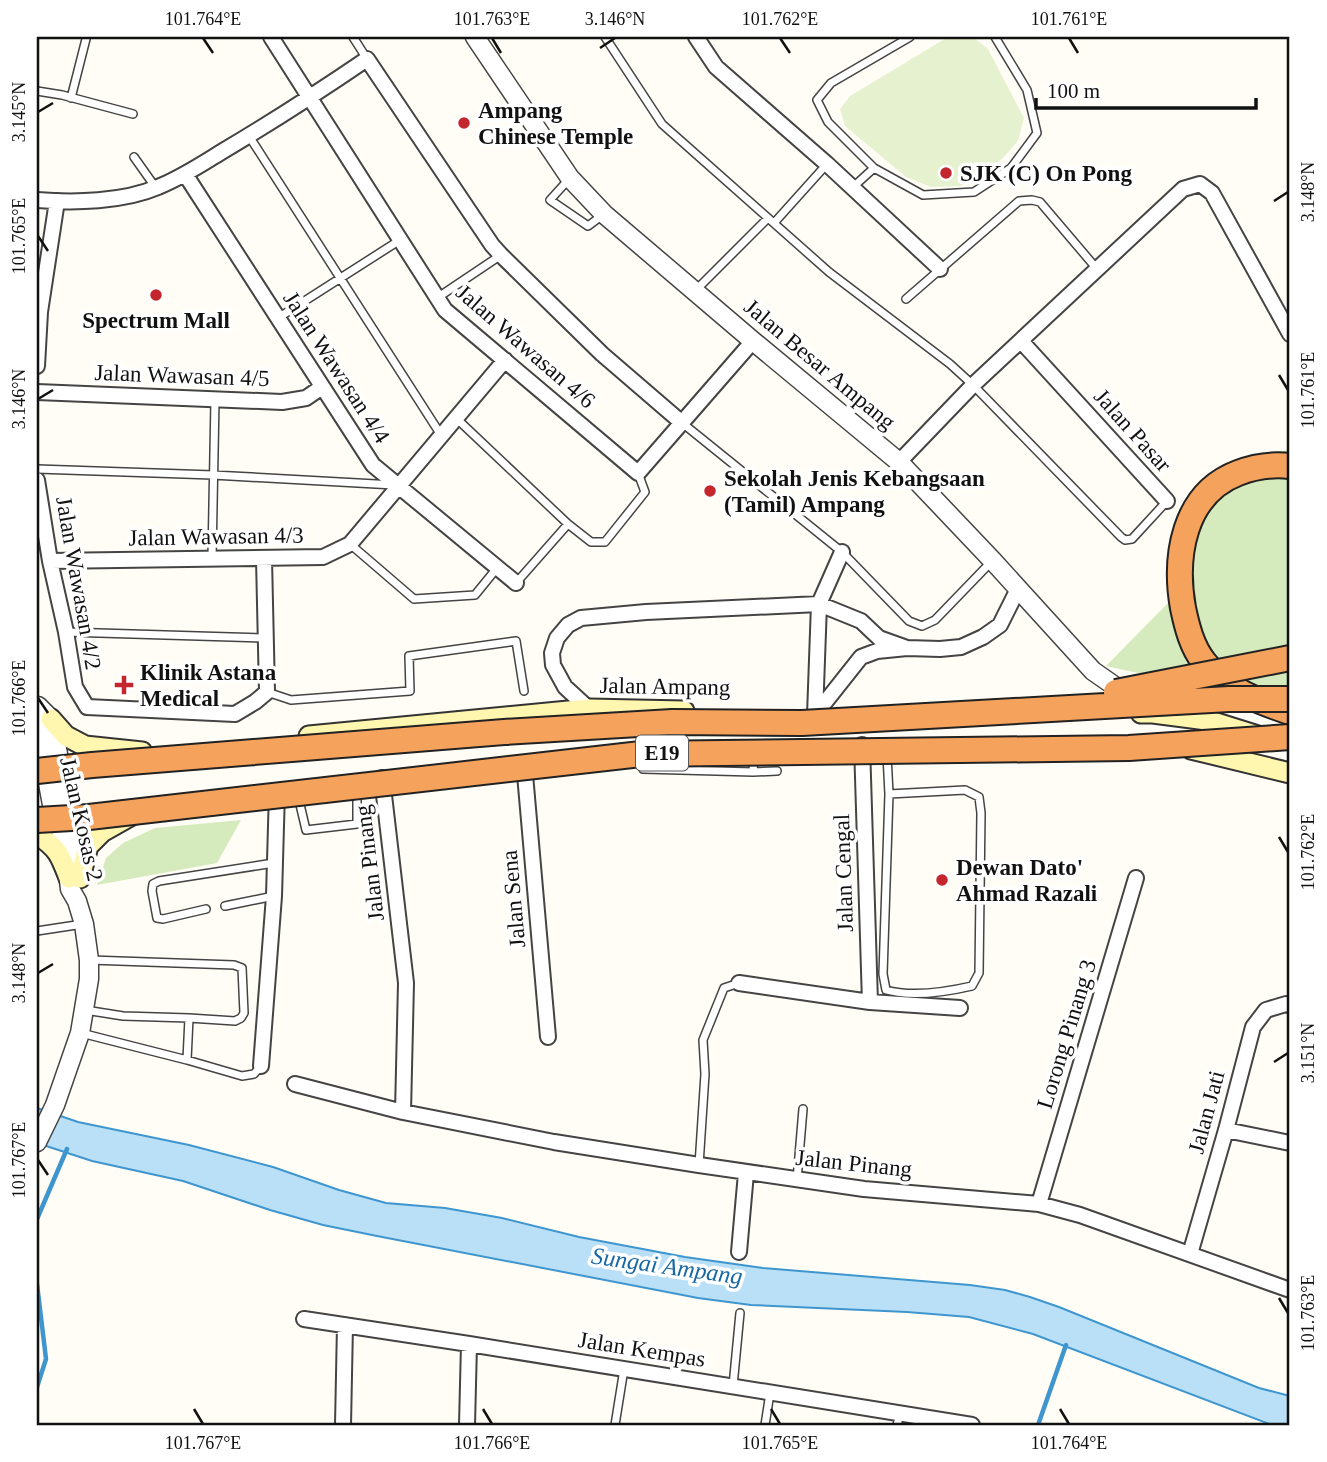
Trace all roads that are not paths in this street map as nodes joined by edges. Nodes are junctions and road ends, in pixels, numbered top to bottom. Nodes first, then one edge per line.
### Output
1 (271, 37) edge
2 (354, 37) edge
3 (475, 37) edge
4 (605, 37) edge
5 (696, 37) edge
6 (910, 37) edge
7 (995, 37) edge
8 (86, 39) dead end
9 (367, 59) junction
10 (37, 91) edge
11 (310, 97) junction
12 (71, 98) junction
13 (133, 114) dead end
14 (249, 136) junction
15 (134, 157) dead end
16 (827, 164) junction
17 (874, 168) junction
18 (185, 174) junction
19 (570, 178) junction
20 (156, 188) junction
21 (852, 188) junction
22 (37, 200) edge
23 (57, 201) junction
24 (604, 214) junction
25 (771, 221) junction
26 (400, 240) junction
27 (501, 255) junction
28 (940, 269) junction
29 (1098, 269) junction
30 (340, 278) junction
31 (694, 292) junction
32 (437, 298) junction
33 (905, 299) dead end
34 (278, 318) junction
35 (1290, 334) edge
36 (753, 341) junction
37 (1021, 341) junction
38 (505, 360) junction
39 (37, 366) edge
40 (973, 385) junction
41 (322, 387) junction
42 (37, 392) edge
43 (215, 400) junction
44 (456, 418) junction
45 (681, 422) junction
46 (441, 435) junction
47 (899, 462) junction
48 (1290, 466) edge
49 (37, 469) edge
50 (638, 473) junction
51 (213, 475) junction
52 (37, 480) edge
53 (398, 485) junction
54 (1167, 501) joint
55 (568, 524) junction
56 (350, 544) junction
57 (842, 552) junction
58 (212, 559) junction
59 (264, 559) junction
60 (50, 561) junction
61 (993, 561) junction
62 (498, 568) junction
63 (516, 583) joint
64 (1018, 589) junction
65 (820, 604) junction
66 (66, 632) junction
67 (265, 638) junction
68 (907, 648) junction
69 (1290, 659) edge
70 (524, 691) dead end
71 (267, 692) junction
72 (1290, 699) edge
73 (589, 709) junction
74 (1019, 711) junction
75 (1290, 712) edge
76 (40, 713) edge
77 (1153, 713) junction
78 (815, 715) junction
79 (1290, 737) edge
80 (886, 742) junction
81 (813, 743) junction
82 (862, 743) junction
83 (755, 744) junction
84 (1290, 747) edge
85 (142, 752) junction
86 (524, 757) junction
87 (44, 763) edge
88 (643, 769) dead end
89 (777, 771) dead end
90 (753, 772) junction
91 (1290, 773) edge
92 (382, 777) junction
93 (357, 780) junction
94 (286, 790) junction
95 (889, 794) junction
96 (149, 807) junction
97 (49, 812) edge
98 (37, 834) edge
99 (275, 863) junction
100 (74, 878) junction
101 (1136, 878) dead end
102 (274, 896) junction
103 (225, 906) dead end
104 (206, 909) dead end
105 (84, 924) junction
106 (37, 931) edge
107 (89, 960) junction
108 (739, 983) joint
109 (870, 1002) junction
110 (1290, 1004) edge
111 (960, 1008) dead end
112 (85, 1010) junction
113 (189, 1018) junction
114 (80, 1033) junction
115 (548, 1037) dead end
116 (187, 1060) junction
117 (261, 1066) joint
118 (295, 1084) dead end
119 (803, 1109) dead end
120 (403, 1112) junction
121 (1226, 1130) junction
122 (37, 1142) edge
123 (1290, 1143) edge
124 (699, 1165) junction
125 (746, 1173) junction
126 (797, 1180) junction
127 (1039, 1203) junction
128 (739, 1252) dead end
129 (1190, 1254) junction
130 (1290, 1290) edge
131 (740, 1313) dead end
132 (304, 1319) dead end
133 (345, 1325) junction
134 (469, 1343) junction
135 (624, 1369) junction
136 (733, 1387) junction
137 (770, 1393) junction
138 (898, 1419) edge
139 (344, 1425) edge
140 (467, 1425) edge
141 (615, 1425) edge
142 (765, 1425) edge
143 (972, 1425) edge

1 - 11 street, Jalan Wawasan 4/6
2 - 9 lane
3 - 19 street, Jalan Besar Ampang
4 - 25 lane
5 - 16 street
6 - 17 lane
7 - 17 lane
8 - 12 lane
9 - 11 street
9 - 27 street
10 - 12 lane
11 - 14 street
11 - 26 street, Jalan Wawasan 4/6
12 - 13 lane
14 - 18 street
14 - 30 lane
15 - 20 lane
16 - 21 street
16 - 25 lane
17 - 21 lane
18 - 20 street
18 - 34 street, Jalan Wawasan 4/4
19 - 24 street, Jalan Besar Ampang
19 - 24 lane
20 - 23 street
21 - 28 street
22 - 23 street
23 - 39 street
24 - 31 street, Jalan Besar Ampang
25 - 31 lane
25 - 40 lane
26 - 30 lane
26 - 32 street, Jalan Wawasan 4/6
27 - 32 lane
27 - 45 street
28 - 29 lane
28 - 33 lane
29 - 35 street
29 - 37 street
30 - 34 lane
30 - 46 lane
31 - 36 street, Jalan Besar Ampang
32 - 38 street, Jalan Wawasan 4/6
34 - 41 street, Jalan Wawasan 4/4
36 - 45 street
36 - 47 street, Jalan Besar Ampang
37 - 40 street
37 - 54 street, Jalan Pasar
38 - 44 street, Jalan Wawasan 4/3
38 - 50 street, Jalan Wawasan 4/6
40 - 47 street
40 - 54 lane, Jalan Pasar
41 - 43 street, Jalan Wawasan 4/5
41 - 53 street, Jalan Wawasan 4/4
42 - 43 street, Jalan Wawasan 4/5
43 - 51 lane
44 - 46 street, Jalan Wawasan 4/3
44 - 55 lane
45 - 50 street
45 - 57 lane
46 - 53 street, Jalan Wawasan 4/3
47 - 61 street, Jalan Besar Ampang
48 - 75 highway
49 - 51 lane
50 - 55 lane
51 - 53 lane
51 - 58 lane
52 - 60 street, Jalan Wawasan 4/2
53 - 56 street, Jalan Wawasan 4/3
53 - 62 street, Jalan Wawasan 4/4
55 - 63 lane
56 - 59 street, Jalan Wawasan 4/3
56 - 62 lane
57 - 61 lane
57 - 65 street
58 - 59 street, Jalan Wawasan 4/3
58 - 60 street, Jalan Wawasan 4/3
59 - 67 street
60 - 66 street, Jalan Wawasan 4/2
61 - 64 street, Jalan Besar Ampang
62 - 63 street, Jalan Wawasan 4/4
64 - 68 street
64 - 77 street, Jalan Besar Ampang
65 - 68 street
65 - 73 street
65 - 78 street
66 - 67 lane
66 - 71 street, Jalan Wawasan 4/2
67 - 71 street
68 - 78 street
69 - 74 highway, bridge
70 - 71 lane
72 - 74 highway, E19, bridge
73 - 78 main road, Jalan Ampang
73 - 85 main road, Jalan Ampang
74 - 87 highway, E19, bridge
76 - 85 main road
76 - 87 street
76 - 87 street
77 - 78 main road, Jalan Ampang
77 - 84 main road, Jalan Ampang
78 - 81 main road
79 - 97 highway, E19, bridge
80 - 82 main road
80 - 91 main road
80 - 95 lane
81 - 82 main road
81 - 83 main road
82 - 109 street, Jalan Cengal
83 - 86 main road
83 - 90 lane
85 - 87 main road, Jalan Ampang
86 - 92 main road
86 - 115 street, Jalan Sena
87 - 97 street, Jalan Kosas 2
88 - 90 lane
89 - 90 lane
92 - 93 main road
92 - 120 street, Jalan Pinang
93 - 94 main road
93 - 94 lane
94 - 96 main road
94 - 99 street
95 - 95 lane
96 - 97 main road
96 - 100 main road
97 - 100 street, Jalan Kosas 2
98 - 100 main road
99 - 102 street
99 - 104 lane
100 - 105 street, Jalan Kosas 2
101 - 127 street, Lorong Pinang 3
102 - 103 lane
102 - 117 street
105 - 106 lane
105 - 107 street, Jalan Kosas 2
107 - 112 street, Jalan Kosas 2
107 - 113 lane
108 - 109 street
108 - 124 lane
109 - 111 street
110 - 121 street, Jalan Jati
112 - 113 lane
112 - 114 street, Jalan Kosas 2
113 - 116 lane
114 - 116 lane
114 - 122 street, Jalan Kosas 2
116 - 117 lane
118 - 120 street, Jalan Pinang
119 - 126 lane
120 - 124 street, Jalan Pinang
121 - 123 street
121 - 129 street, Jalan Jati
124 - 125 street, Jalan Pinang
125 - 126 street, Jalan Pinang
125 - 128 street
126 - 127 street, Jalan Pinang
127 - 129 street, Jalan Pinang
129 - 130 street, Jalan Pinang
131 - 136 lane
132 - 133 street, Jalan Kempas
133 - 134 street, Jalan Kempas
133 - 139 street
134 - 135 street, Jalan Kempas
134 - 140 street
135 - 136 street, Jalan Kempas
135 - 141 lane
136 - 137 street, Jalan Kempas
137 - 138 street, Jalan Kempas
137 - 142 lane
138 - 143 street, Jalan Kempas

